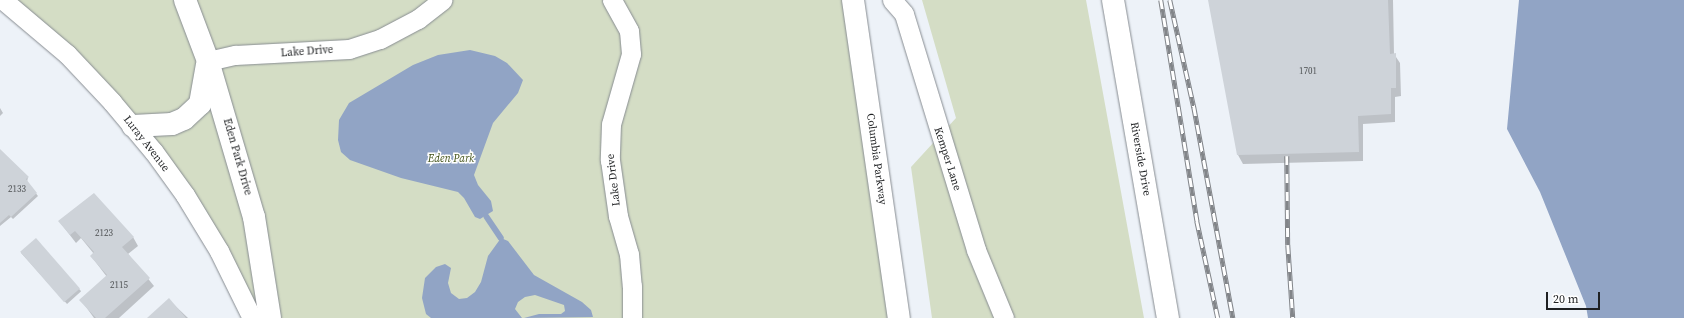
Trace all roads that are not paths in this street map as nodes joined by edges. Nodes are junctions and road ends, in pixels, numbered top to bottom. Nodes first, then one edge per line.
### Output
1 (3, 0) edge
2 (185, 0) edge
3 (442, 0) edge
4 (612, 0) edge
5 (853, 0) edge
6 (892, 0) edge
7 (1113, 0) edge
8 (208, 61) junction
9 (133, 126) junction
10 (252, 318) edge
11 (270, 318) edge
12 (632, 318) edge
13 (899, 318) edge
14 (1004, 318) edge
15 (1168, 318) edge

1 - 9 street, Luray Avenue
2 - 8 main road, Eden Park Drive
3 - 8 street, Lake Drive
4 - 12 street, Lake Drive
5 - 13 main road, Columbia Parkway
6 - 14 street, Kemper Lane
7 - 15 main road, Riverside Drive
8 - 9 main road
8 - 11 main road, Eden Park Drive
9 - 10 street, Luray Avenue

